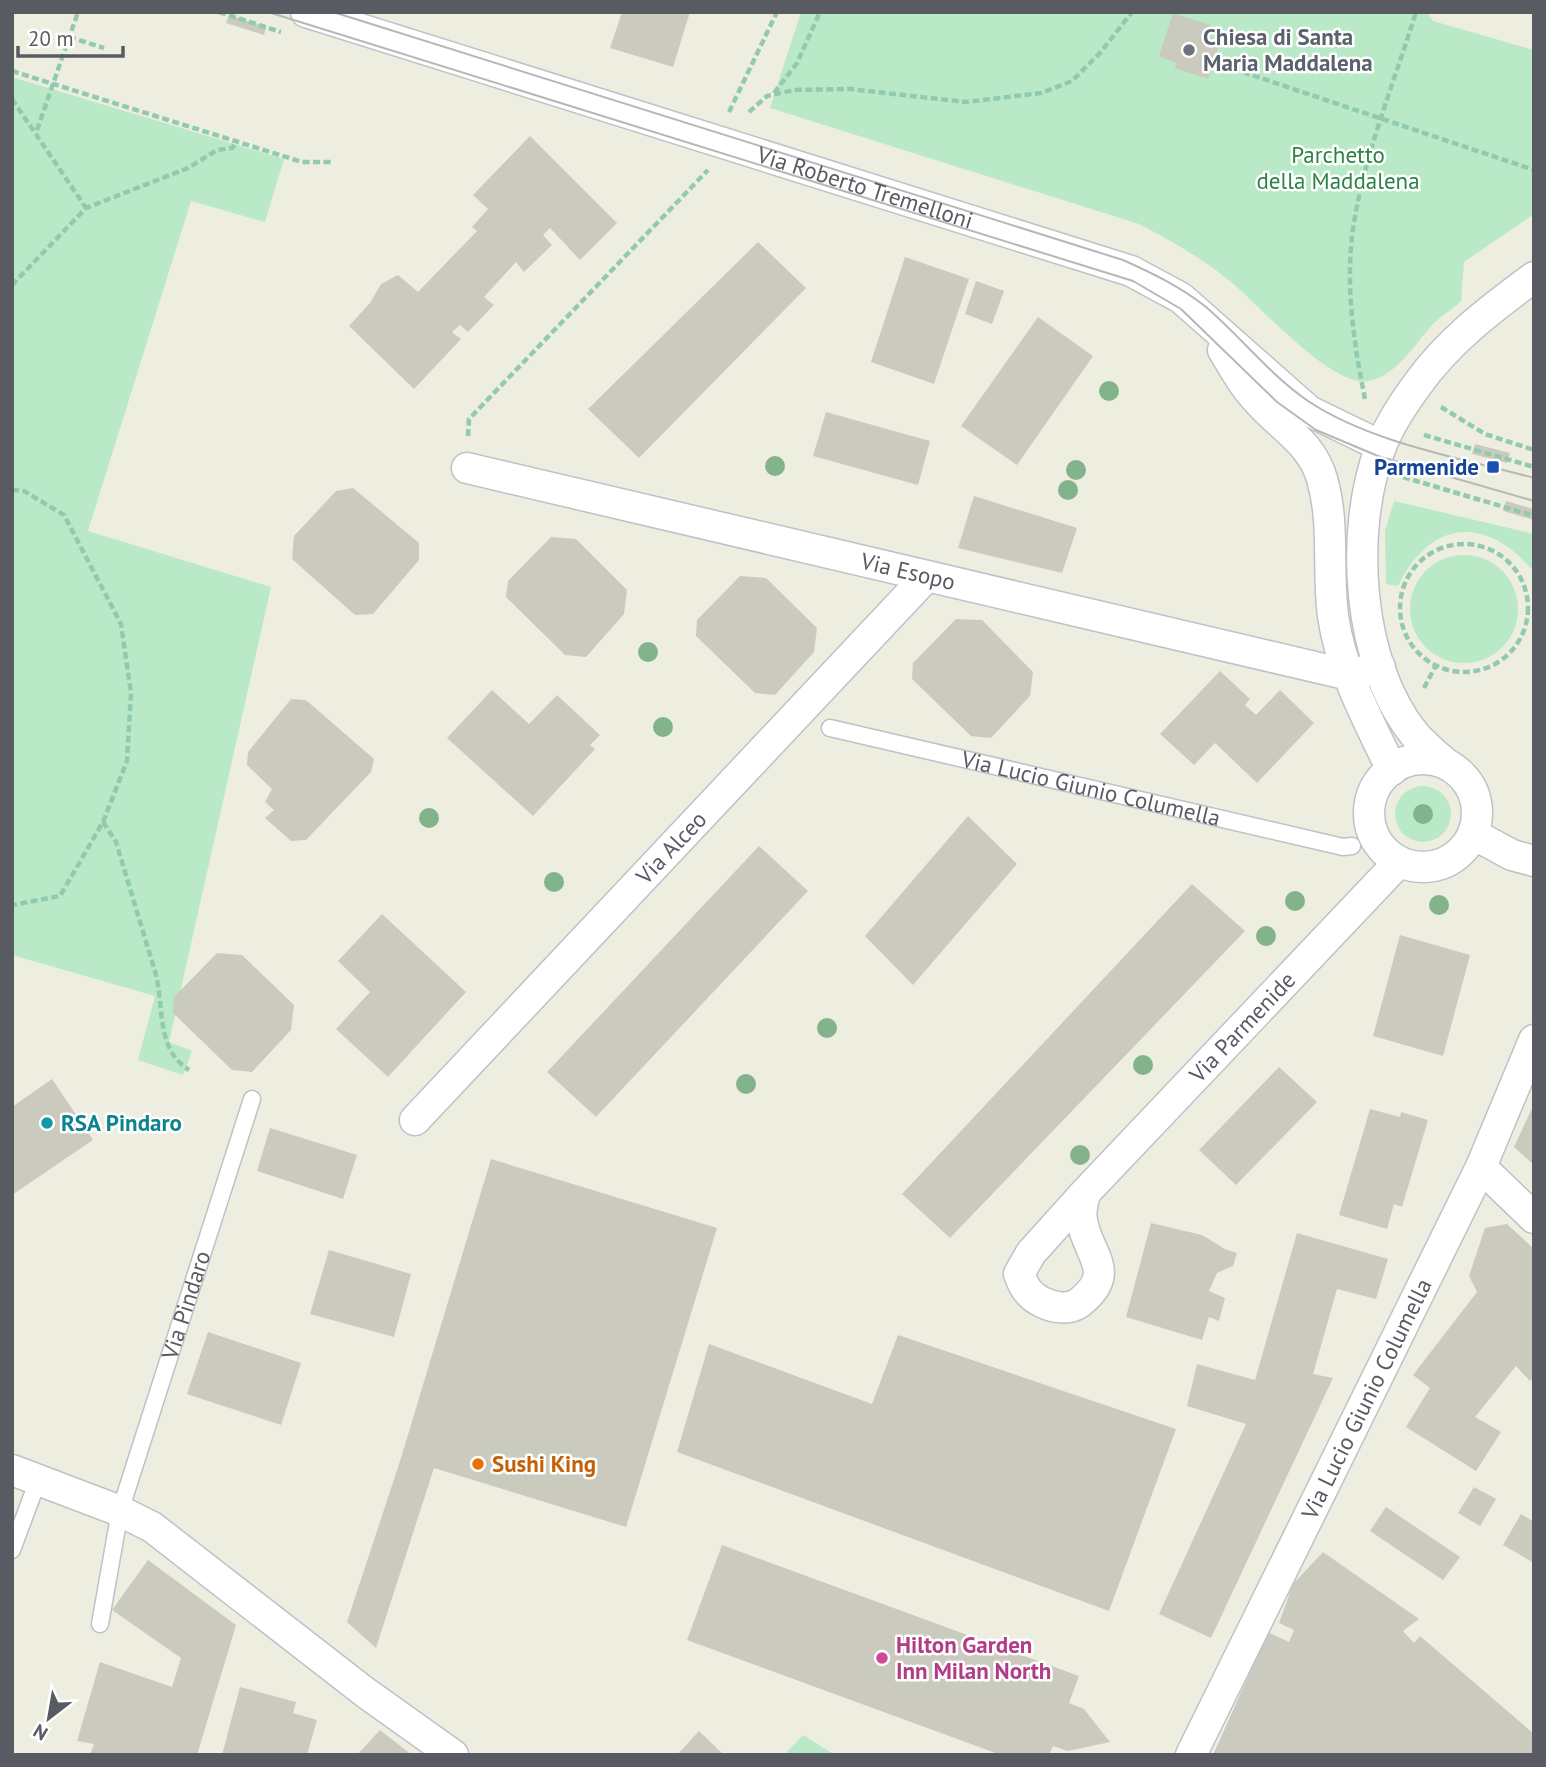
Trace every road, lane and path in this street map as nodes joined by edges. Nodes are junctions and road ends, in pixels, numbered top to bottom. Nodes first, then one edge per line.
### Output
1 (78, 12) edge
2 (306, 12) edge
3 (777, 12) edge
4 (820, 12) edge
5 (1132, 12) edge
6 (1416, 12) edge
7 (69, 37) junction
8 (104, 48) dead end
9 (1213, 62) dead end
10 (12, 71) edge
11 (52, 83) junction
12 (773, 95) junction
13 (12, 99) edge
14 (730, 107) dead end
15 (749, 112) dead end
16 (1383, 118) junction
17 (37, 131) junction
18 (237, 142) junction
19 (331, 162) dead end
20 (1534, 170) edge
21 (705, 176) dead end
22 (86, 208) junction
23 (1534, 277) edge
24 (12, 285) edge
25 (1181, 298) junction
26 (1412, 392) junction
27 (1365, 400) dead end
28 (1419, 434) dead end
29 (1381, 446) junction
30 (1534, 450) edge
31 (1534, 467) edge
32 (467, 468) joint
33 (1400, 476) dead end
34 (12, 490) edge
35 (1534, 516) edge
36 (927, 576) junction
37 (1531, 616) edge
38 (1436, 665) junction
39 (1380, 667) junction
40 (1349, 675) junction
41 (1421, 695) dead end
42 (830, 728) dead end
43 (1446, 764) junction
44 (1392, 770) junction
45 (103, 822) junction
46 (1473, 834) junction
47 (1352, 846) dead end
48 (1534, 861) edge
49 (1399, 862) junction
50 (12, 905) edge
51 (1534, 1040) edge
52 (189, 1070) dead end
53 (252, 1099) dead end
54 (415, 1119) dead end
55 (1481, 1167) junction
56 (1085, 1193) dead end
57 (1534, 1217) edge
58 (25, 1475) edge
59 (120, 1511) junction
60 (12, 1550) edge
61 (100, 1624) dead end
62 (453, 1755) edge
63 (1191, 1755) edge

1 - 7 path
2 - 25 street, Via Roberto Tremelloni
3 - 14 path
4 - 12 path
5 - 12 path
6 - 16 path
7 - 8 path
7 - 11 path
9 - 16 path
10 - 11 path
11 - 17 path
11 - 18 path
12 - 15 path
13 - 17 path
16 - 20 path
16 - 27 path
17 - 22 path
18 - 19 path
18 - 22 path
21 - 32 path
22 - 24 path
23 - 26 street
25 - 29 street, Via Roberto Tremelloni
25 - 40 street
26 - 29 street
26 - 30 path
28 - 31 path
29 - 39 street
32 - 36 street, Via Esopo
33 - 35 path
34 - 45 path
36 - 40 street, Via Esopo
36 - 54 street, Via Alceo
37 - 38 path
37 - 38 path
38 - 41 path
39 - 40 street
39 - 43 street
40 - 44 street
42 - 47 lane, Via Lucio Giunio Columella
43 - 44 street
43 - 46 street
44 - 49 street
45 - 50 path
45 - 52 path
46 - 48 street
46 - 49 street
49 - 56 street, Via Parmenide
51 - 55 street, Via Lucio Giunio Columella
53 - 59 lane, Via Pindaro
55 - 57 street
55 - 63 street, Via Lucio Giunio Columella
58 - 59 street
58 - 60 lane
59 - 61 lane, Via Pindaro
59 - 62 street

